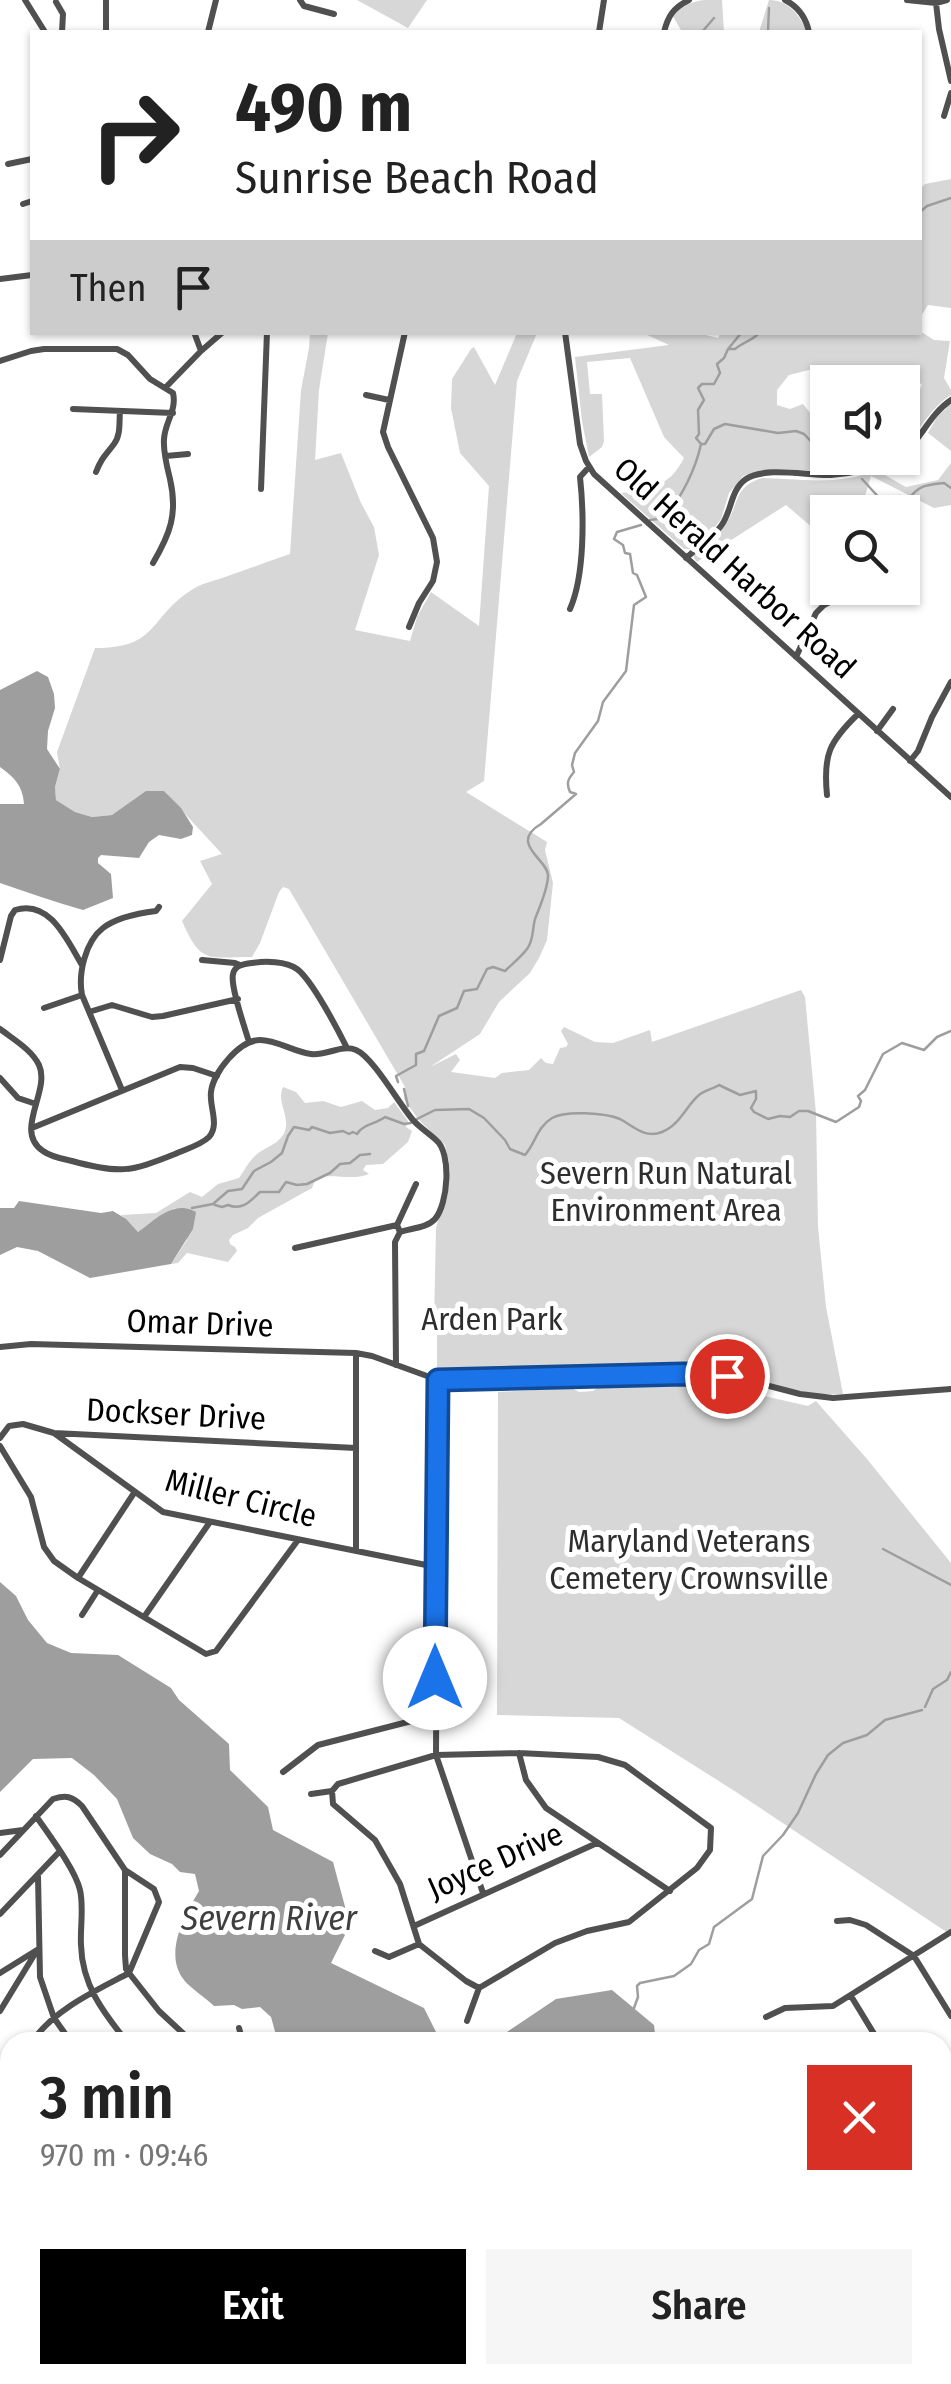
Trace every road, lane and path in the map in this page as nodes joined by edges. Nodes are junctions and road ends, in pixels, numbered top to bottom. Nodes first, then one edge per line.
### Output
1 (25, 0) edge
2 (216, 0) edge
3 (300, 0) edge
4 (604, 0) edge
5 (689, 0) edge
6 (906, 0) edge
7 (947, 0) edge
8 (106, 1) edge
9 (790, 1) edge
10 (56, 2) edge
11 (936, 3) junction
12 (334, 14) dead end
13 (44, 30) edge
14 (62, 30) edge
15 (106, 30) edge
16 (208, 30) edge
17 (599, 30) edge
18 (665, 30) edge
19 (808, 30) edge
20 (951, 82) edge
21 (951, 93) edge
22 (944, 116) dead end
23 (30, 159) edge
24 (8, 164) dead end
25 (30, 202) edge
26 (23, 204) dead end
27 (30, 275) edge
28 (0, 280) edge
29 (195, 335) edge
30 (220, 335) edge
31 (266, 335) edge
32 (404, 335) edge
33 (565, 335) edge
34 (201, 351) junction
35 (0, 362) edge
36 (166, 387) junction
37 (366, 395) dead end
38 (389, 400) junction
39 (951, 400) edge
40 (73, 408) dead end
41 (120, 411) junction
42 (172, 413) junction
43 (920, 436) edge
44 (188, 454) dead end
45 (166, 456) junction
46 (589, 467) junction
47 (96, 472) dead end
48 (810, 474) edge
49 (261, 488) dead end
50 (686, 558) junction
51 (153, 563) dead end
52 (823, 605) edge
53 (570, 609) dead end
54 (410, 626) dead end
55 (796, 657) junction
56 (951, 682) edge
57 (893, 709) dead end
58 (858, 714) junction
59 (877, 731) junction
60 (910, 761) junction
61 (828, 795) dead end
62 (951, 796) edge
63 (159, 907) dead end
64 (0, 960) edge
65 (202, 960) dead end
66 (240, 965) junction
67 (82, 966) junction
68 (82, 995) junction
69 (238, 999) junction
70 (44, 1008) dead end
71 (89, 1012) junction
72 (0, 1029) edge
73 (249, 1042) junction
74 (347, 1048) junction
75 (217, 1076) junction
76 (0, 1078) edge
77 (122, 1090) junction
78 (36, 1104) junction
79 (32, 1128) junction
80 (416, 1184) dead end
81 (398, 1229) junction
82 (295, 1248) dead end
83 (0, 1346) edge
84 (356, 1354) junction
85 (396, 1365) junction
86 (438, 1380) junction
87 (951, 1389) edge
88 (54, 1433) junction
89 (0, 1438) edge
90 (0, 1448) edge
91 (356, 1448) junction
92 (134, 1493) junction
93 (210, 1522) junction
94 (298, 1540) junction
95 (356, 1551) junction
96 (436, 1568) junction
97 (78, 1578) junction
98 (98, 1590) junction
99 (82, 1615) dead end
100 (144, 1618) junction
101 (435, 1715) junction
102 (519, 1754) junction
103 (436, 1755) junction
104 (283, 1772) dead end
105 (332, 1791) junction
106 (334, 1804) junction
107 (36, 1816) junction
108 (24, 1829) junction
109 (0, 1832) edge
110 (598, 1843) junction
111 (60, 1850) junction
112 (0, 1855) edge
113 (125, 1870) junction
114 (38, 1876) junction
115 (670, 1891) junction
116 (483, 1894) junction
117 (0, 1914) edge
118 (837, 1921) dead end
119 (414, 1926) junction
120 (951, 1932) edge
121 (419, 1944) junction
122 (38, 1949) junction
123 (375, 1951) dead end
124 (914, 1956) junction
125 (0, 1973) edge
126 (130, 1973) junction
127 (480, 1988) junction
128 (91, 1994) junction
129 (851, 1996) junction
130 (0, 2011) edge
131 (951, 2016) edge
132 (766, 2017) dead end
133 (54, 2018) junction
134 (467, 2021) dead end
135 (239, 2028) dead end
136 (38, 2032) edge
137 (64, 2032) edge
138 (119, 2032) edge
139 (178, 2032) edge
140 (240, 2032) edge
141 (871, 2032) edge

1 - 13 street
2 - 16 street
3 - 12 street
4 - 17 street
5 - 18 street
6 - 11 street
7 - 11 street
8 - 15 street
9 - 19 street
10 - 14 street
11 - 20 street
21 - 22 street
23 - 24 street
25 - 26 street
27 - 28 street
29 - 34 street
30 - 34 street
31 - 49 street
32 - 38 street
33 - 46 street, Old Herald Harbor Road
34 - 36 street
35 - 36 street
36 - 42 street
37 - 38 street
38 - 54 street
39 - 43 street
40 - 41 street
41 - 42 street
41 - 47 street
42 - 45 street
44 - 45 street
45 - 51 street
46 - 50 street, Old Herald Harbor Road
46 - 53 street
48 - 50 street
50 - 55 street, Old Herald Harbor Road
52 - 55 street
55 - 58 street, Old Herald Harbor Road
56 - 60 street
57 - 59 street
58 - 59 street, Old Herald Harbor Road
58 - 61 street
59 - 60 street, Old Herald Harbor Road
60 - 62 street, Old Herald Harbor Road
63 - 67 street
64 - 67 street
65 - 66 street
66 - 69 street
66 - 74 street
67 - 68 street
68 - 70 street
68 - 71 street
69 - 71 street
69 - 73 street
71 - 77 street
72 - 78 street
73 - 74 street
73 - 75 street
74 - 81 street
75 - 77 street
75 - 79 street
76 - 78 street
77 - 79 street
78 - 79 street
80 - 81 street
81 - 82 street
81 - 85 street
83 - 84 street, Omar Drive
84 - 85 street, Omar Drive
84 - 91 street
85 - 86 street, Omar Drive
86 - 87 street
86 - 96 street
88 - 89 street, Dockser Drive
88 - 91 street, Dockser Drive
88 - 92 street, Miller Circle
90 - 97 street
91 - 95 street
92 - 93 street, Miller Circle
92 - 97 street
93 - 94 street, Miller Circle
93 - 100 street
94 - 95 street, Miller Circle
94 - 100 street
95 - 96 street, Miller Circle
96 - 101 street
97 - 98 street
98 - 99 street
98 - 100 street
101 - 103 street
101 - 104 street
102 - 103 street
102 - 110 street
102 - 115 street
103 - 105 street
103 - 116 street
105 - 106 street
105 - 106 street
106 - 119 street
107 - 108 street
107 - 111 street
107 - 113 street
108 - 109 street
108 - 112 street
110 - 115 street
110 - 116 street, Joyce Drive
111 - 114 street
111 - 128 street
113 - 126 street
113 - 126 street
114 - 117 street
114 - 122 street
115 - 127 street
116 - 119 street, Joyce Drive
118 - 124 street
119 - 121 street
120 - 124 street
121 - 123 street
121 - 127 street
122 - 125 street
122 - 130 street
122 - 133 street
124 - 129 street
124 - 131 street
126 - 128 street
126 - 139 street
127 - 134 street
128 - 133 street
128 - 138 street
129 - 132 street
129 - 141 street
133 - 136 street
133 - 137 street
135 - 140 street

